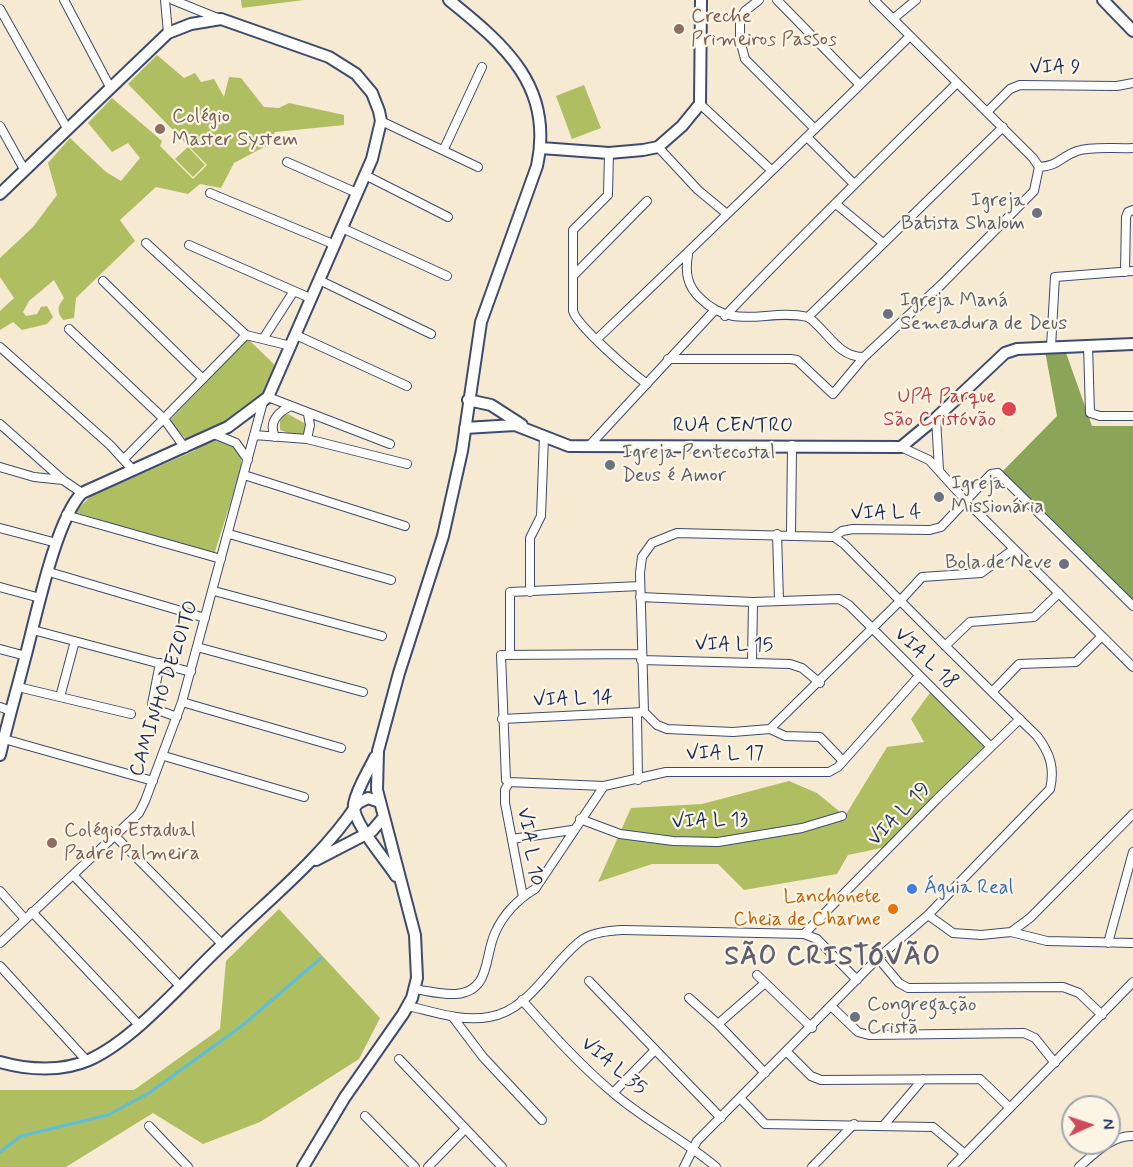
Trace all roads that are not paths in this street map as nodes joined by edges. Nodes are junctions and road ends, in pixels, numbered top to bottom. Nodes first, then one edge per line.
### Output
1 (64, 0) edge
2 (165, 0) edge
3 (173, 0) edge
4 (701, 0) edge
5 (759, 0) edge
6 (777, 0) edge
7 (874, 0) edge
8 (916, 0) edge
9 (1103, 0) edge
10 (453, 1) edge
11 (0, 9) edge
12 (221, 19) junction
13 (893, 19) junction
14 (1131, 25) edge
15 (168, 33) junction
16 (909, 36) junction
17 (482, 67) dead end
18 (957, 83) junction
19 (1133, 83) edge
20 (860, 85) junction
21 (110, 87) junction
22 (700, 104) junction
23 (987, 112) junction
24 (381, 121) junction
25 (0, 126) edge
26 (1003, 127) junction
27 (815, 129) junction
28 (68, 130) junction
29 (807, 137) junction
30 (658, 147) junction
31 (541, 148) junction
32 (1133, 148) edge
33 (444, 150) junction
34 (609, 153) junction
35 (287, 162) dead end
36 (478, 167) dead end
37 (1039, 167) junction
38 (770, 169) junction
39 (25, 171) junction
40 (365, 175) junction
41 (853, 183) junction
42 (210, 193) dead end
43 (357, 193) junction
44 (0, 194) edge
45 (647, 201) dead end
46 (836, 204) junction
47 (1133, 210) edge
48 (727, 214) junction
49 (448, 217) dead end
50 (342, 228) junction
51 (146, 243) dead end
52 (883, 243) junction
53 (333, 244) junction
54 (189, 245) dead end
55 (688, 255) junction
56 (1129, 272) edge
57 (574, 275) junction
58 (447, 276) dead end
59 (319, 280) junction
60 (103, 281) dead end
61 (294, 291) junction
62 (310, 298) junction
63 (714, 311) junction
64 (725, 315) junction
65 (807, 317) junction
66 (69, 329) dead end
67 (431, 334) dead end
68 (246, 335) junction
69 (263, 339) junction
70 (597, 339) junction
71 (294, 340) junction
72 (1133, 344) edge
73 (1088, 345) junction
74 (0, 346) edge
75 (1051, 347) junction
76 (864, 357) junction
77 (668, 359) junction
78 (203, 379) junction
79 (647, 384) junction
80 (407, 386) dead end
81 (265, 399) junction
82 (468, 400) junction
83 (291, 406) junction
84 (308, 414) junction
85 (1133, 416) edge
86 (936, 418) junction
87 (164, 419) junction
88 (505, 419) junction
89 (0, 424) edge
90 (465, 428) junction
91 (214, 434) junction
92 (254, 435) junction
93 (275, 437) junction
94 (544, 437) junction
95 (307, 439) junction
96 (390, 444) dead end
97 (792, 445) junction
98 (589, 446) junction
99 (901, 447) junction
100 (185, 448) junction
101 (124, 459) junction
102 (248, 460) junction
103 (407, 464) dead end
104 (0, 467) edge
105 (133, 470) junction
106 (939, 470) junction
107 (244, 475) junction
108 (63, 480) junction
109 (82, 493) junction
110 (967, 502) junction
111 (66, 515) junction
112 (405, 526) dead end
113 (0, 528) edge
114 (229, 534) junction
115 (777, 534) junction
116 (791, 534) junction
117 (834, 537) junction
118 (57, 543) junction
119 (1014, 549) junction
120 (221, 559) junction
121 (49, 572) junction
122 (391, 580) dead end
123 (640, 586) junction
124 (0, 587) edge
125 (214, 591) junction
126 (531, 592) junction
127 (1059, 593) junction
128 (640, 597) junction
129 (40, 598) junction
130 (779, 600) junction
131 (753, 602) junction
132 (900, 602) junction
133 (1133, 606) edge
134 (205, 618) junction
135 (33, 630) junction
136 (872, 630) junction
137 (382, 636) dead end
138 (1102, 636) junction
139 (75, 641) junction
140 (945, 646) junction
141 (197, 647) junction
142 (0, 649) edge
143 (510, 655) junction
144 (26, 656) junction
145 (641, 657) junction
146 (160, 663) junction
147 (752, 663) junction
148 (1133, 667) edge
149 (190, 672) junction
150 (919, 676) junction
151 (820, 683) junction
152 (18, 687) junction
153 (363, 692) dead end
154 (992, 692) junction
155 (60, 697) junction
156 (182, 702) junction
157 (0, 707) edge
158 (11, 711) junction
159 (131, 714) dead end
160 (640, 714) junction
161 (177, 717) junction
162 (502, 719) junction
163 (1020, 719) junction
164 (770, 729) junction
165 (4, 739) junction
166 (991, 747) junction
167 (341, 748) dead end
168 (378, 751) junction
169 (0, 755) edge
170 (164, 756) junction
171 (842, 760) junction
172 (506, 779) junction
173 (638, 780) junction
174 (153, 781) junction
175 (604, 786) junction
176 (304, 797) dead end
177 (380, 802) junction
178 (354, 809) junction
179 (1133, 814) edge
180 (842, 816) dead end
181 (383, 818) junction
182 (580, 819) junction
183 (573, 830) junction
184 (366, 835) junction
185 (115, 836) junction
186 (512, 839) junction
187 (350, 843) junction
188 (380, 851) junction
189 (1133, 852) edge
190 (312, 862) junction
191 (73, 875) junction
192 (0, 891) edge
193 (403, 891) junction
194 (523, 897) junction
195 (32, 912) junction
196 (928, 915) junction
197 (25, 919) junction
198 (1011, 932) junction
199 (804, 934) junction
200 (0, 943) edge
201 (1108, 943) junction
202 (1133, 943) edge
203 (222, 944) junction
204 (878, 958) junction
205 (0, 966) edge
206 (757, 975) dead end
207 (857, 980) junction
208 (589, 981) dead end
209 (1133, 982) edge
210 (765, 983) junction
211 (180, 986) junction
212 (414, 989) junction
213 (689, 998) dead end
214 (522, 1000) junction
215 (408, 1006) junction
216 (832, 1007) junction
217 (1102, 1015) junction
218 (452, 1016) junction
219 (718, 1024) junction
220 (139, 1025) junction
221 (812, 1028) junction
222 (655, 1050) junction
223 (787, 1052) junction
224 (399, 1059) dead end
225 (87, 1061) junction
226 (0, 1062) edge
227 (1055, 1063) junction
228 (765, 1073) junction
229 (923, 1079) junction
230 (613, 1094) junction
231 (740, 1098) junction
232 (1010, 1108) junction
233 (365, 1116) dead end
234 (721, 1118) junction
235 (542, 1120) dead end
236 (854, 1125) junction
237 (884, 1125) junction
238 (149, 1126) dead end
239 (465, 1129) junction
240 (1133, 1136) edge
241 (693, 1147) junction
242 (965, 1154) junction
243 (188, 1167) edge
244 (303, 1167) edge
245 (415, 1167) edge
246 (428, 1167) edge
247 (501, 1167) edge
248 (684, 1167) edge
249 (716, 1167) edge
250 (812, 1167) edge
251 (952, 1167) edge
252 (1079, 1167) edge

1 - 21 street
2 - 15 street
3 - 12 street
4 - 22 street
5 - 27 street
6 - 20 street
7 - 13 street
8 - 13 street
9 - 14 street
10 - 31 street
11 - 28 street
12 - 15 street
12 - 24 street
13 - 16 street
15 - 21 street
16 - 18 street
16 - 20 street
17 - 33 street
18 - 23 street
18 - 41 street
19 - 23 street, VIA 9
20 - 27 street
21 - 28 street
22 - 30 street
22 - 38 street
23 - 26 street
24 - 33 street
24 - 40 street
25 - 39 street
26 - 37 street
26 - 52 street
27 - 29 street
28 - 39 street
29 - 38 street
29 - 41 street
30 - 34 street
30 - 48 street
31 - 34 street
31 - 82 street
32 - 37 street
33 - 36 street
34 - 57 street
35 - 43 street
37 - 76 street
38 - 48 street
39 - 44 street
40 - 43 street
40 - 49 street
41 - 46 street
42 - 53 street
43 - 50 street
45 - 57 street
46 - 52 street
46 - 64 street
47 - 56 street
48 - 55 street
50 - 53 street
50 - 58 street
51 - 68 street
52 - 65 street
53 - 59 street
54 - 61 street
55 - 63 street
55 - 70 street
56 - 75 street
57 - 70 street
59 - 62 street
59 - 67 street
60 - 78 street
61 - 62 street
61 - 69 street
62 - 71 street
63 - 64 street
63 - 77 street
64 - 65 street
65 - 76 street
66 - 87 street
68 - 69 street
68 - 78 street
69 - 71 street
70 - 79 street
71 - 80 street
71 - 81 street
72 - 73 street
73 - 75 street
73 - 85 street
74 - 101 street
75 - 86 street
76 - 77 street
77 - 79 street
78 - 87 street
79 - 98 street
81 - 83 street
81 - 91 street
81 - 92 street, CAMINHO DEZOITO
82 - 88 street, RUA CENTRO
82 - 90 street
83 - 84 street
83 - 93 street
84 - 95 street
84 - 96 street
86 - 99 street
86 - 106 street
87 - 100 street
87 - 101 street
88 - 90 street, RUA CENTRO
88 - 94 street, RUA CENTRO
89 - 108 street
90 - 168 street
91 - 100 street
91 - 102 street
92 - 93 street
92 - 102 street, CAMINHO DEZOITO
93 - 95 street
94 - 98 street, RUA CENTRO
94 - 126 street
95 - 103 street
97 - 98 street, RUA CENTRO
97 - 99 street, RUA CENTRO
97 - 116 street
99 - 106 street, RUA CENTRO
100 - 105 street
101 - 105 street
102 - 107 street, CAMINHO DEZOITO
104 - 108 street
105 - 109 street
106 - 110 street, RUA CENTRO
107 - 112 street
107 - 114 street, CAMINHO DEZOITO
108 - 109 street
109 - 111 street
110 - 117 street, VIA L 4
110 - 119 street, RUA CENTRO
110 - 133 street, VIA L 4
111 - 118 street
111 - 120 street
113 - 118 street
114 - 120 street, CAMINHO DEZOITO
114 - 122 street
115 - 116 street
115 - 123 street
115 - 130 street
116 - 117 street
117 - 132 street
118 - 121 street
119 - 127 street, RUA CENTRO
119 - 132 street
120 - 125 street, CAMINHO DEZOITO
121 - 129 street
121 - 134 street
123 - 126 street
123 - 128 street
124 - 129 street
125 - 134 street, CAMINHO DEZOITO
125 - 137 street
126 - 143 street
127 - 138 street, RUA CENTRO
127 - 140 street
128 - 131 street
128 - 145 street
129 - 135 street
130 - 131 street
130 - 136 street, VIA L 18
131 - 147 street
132 - 136 street
132 - 140 street
134 - 141 street, CAMINHO DEZOITO
135 - 139 street
135 - 144 street
136 - 150 street, VIA L 18
136 - 151 street
138 - 148 street, RUA CENTRO
138 - 154 street
139 - 146 street
139 - 155 street
140 - 154 street
141 - 149 street, CAMINHO DEZOITO
141 - 153 street
142 - 144 street
143 - 145 street
143 - 162 street, VIA L 10
144 - 152 street
145 - 147 street, VIA L 15
145 - 160 street
146 - 149 street
146 - 161 street
147 - 151 street, VIA L 15
149 - 156 street, CAMINHO DEZOITO
150 - 166 street, VIA L 18
150 - 171 street, VIA L 17
151 - 164 street
152 - 155 street
152 - 158 street
154 - 163 street
155 - 159 street
156 - 161 street, CAMINHO DEZOITO
156 - 167 street
157 - 158 street
158 - 165 street
160 - 162 street, VIA L 14
160 - 164 street, VIA L 17
160 - 173 street
161 - 170 street, CAMINHO DEZOITO
162 - 172 street, VIA L 10
163 - 166 street, VIA L 19
163 - 196 street
164 - 171 street, VIA L 17
165 - 169 street
165 - 174 street
166 - 199 street, VIA L 19
168 - 177 street
168 - 178 street
170 - 174 street, CAMINHO DEZOITO
170 - 176 street
171 - 173 street, VIA L 17
172 - 175 street, VIA L 17
172 - 186 street, VIA L 10
173 - 175 street, VIA L 17
174 - 185 street, CAMINHO DEZOITO
175 - 182 street
177 - 178 street
177 - 181 street
178 - 184 street
178 - 190 street
179 - 198 street
180 - 182 street, VIA L 13
181 - 184 street
181 - 193 street
182 - 183 street
183 - 186 street
183 - 194 street
184 - 187 street
184 - 188 street
185 - 191 street, CAMINHO DEZOITO
185 - 203 street
186 - 194 street, VIA L 10
187 - 188 street
187 - 190 street
188 - 193 street
189 - 201 street
190 - 203 street
191 - 195 street, CAMINHO DEZOITO
191 - 211 street
192 - 197 street
193 - 212 street
194 - 212 street, VIA L 10
195 - 197 street, CAMINHO DEZOITO
195 - 220 street
196 - 198 street
196 - 204 street
197 - 200 street, CAMINHO DEZOITO
198 - 201 street
199 - 207 street
199 - 214 street
201 - 202 street
203 - 211 street
204 - 207 street
204 - 217 street
205 - 225 street
206 - 210 street
207 - 216 street
208 - 222 street
209 - 217 street
210 - 219 street
210 - 221 street
211 - 220 street
212 - 215 street
213 - 219 street
214 - 218 street
214 - 230 street, VIA L 35
215 - 218 street
215 - 244 street
216 - 221 street
216 - 227 street
217 - 227 street
218 - 235 street
219 - 228 street
220 - 225 street
221 - 223 street
222 - 230 street
222 - 234 street
223 - 228 street
223 - 229 street
224 - 239 street
225 - 226 street
227 - 232 street
228 - 231 street
229 - 232 street
229 - 237 street
230 - 241 street, VIA L 35
231 - 234 street
231 - 236 street
232 - 242 street
233 - 245 street
234 - 241 street
236 - 237 street
236 - 250 street
237 - 242 street
238 - 243 street
239 - 246 street
239 - 247 street
240 - 252 street
241 - 248 street
241 - 249 street, VIA L 35
242 - 251 street

